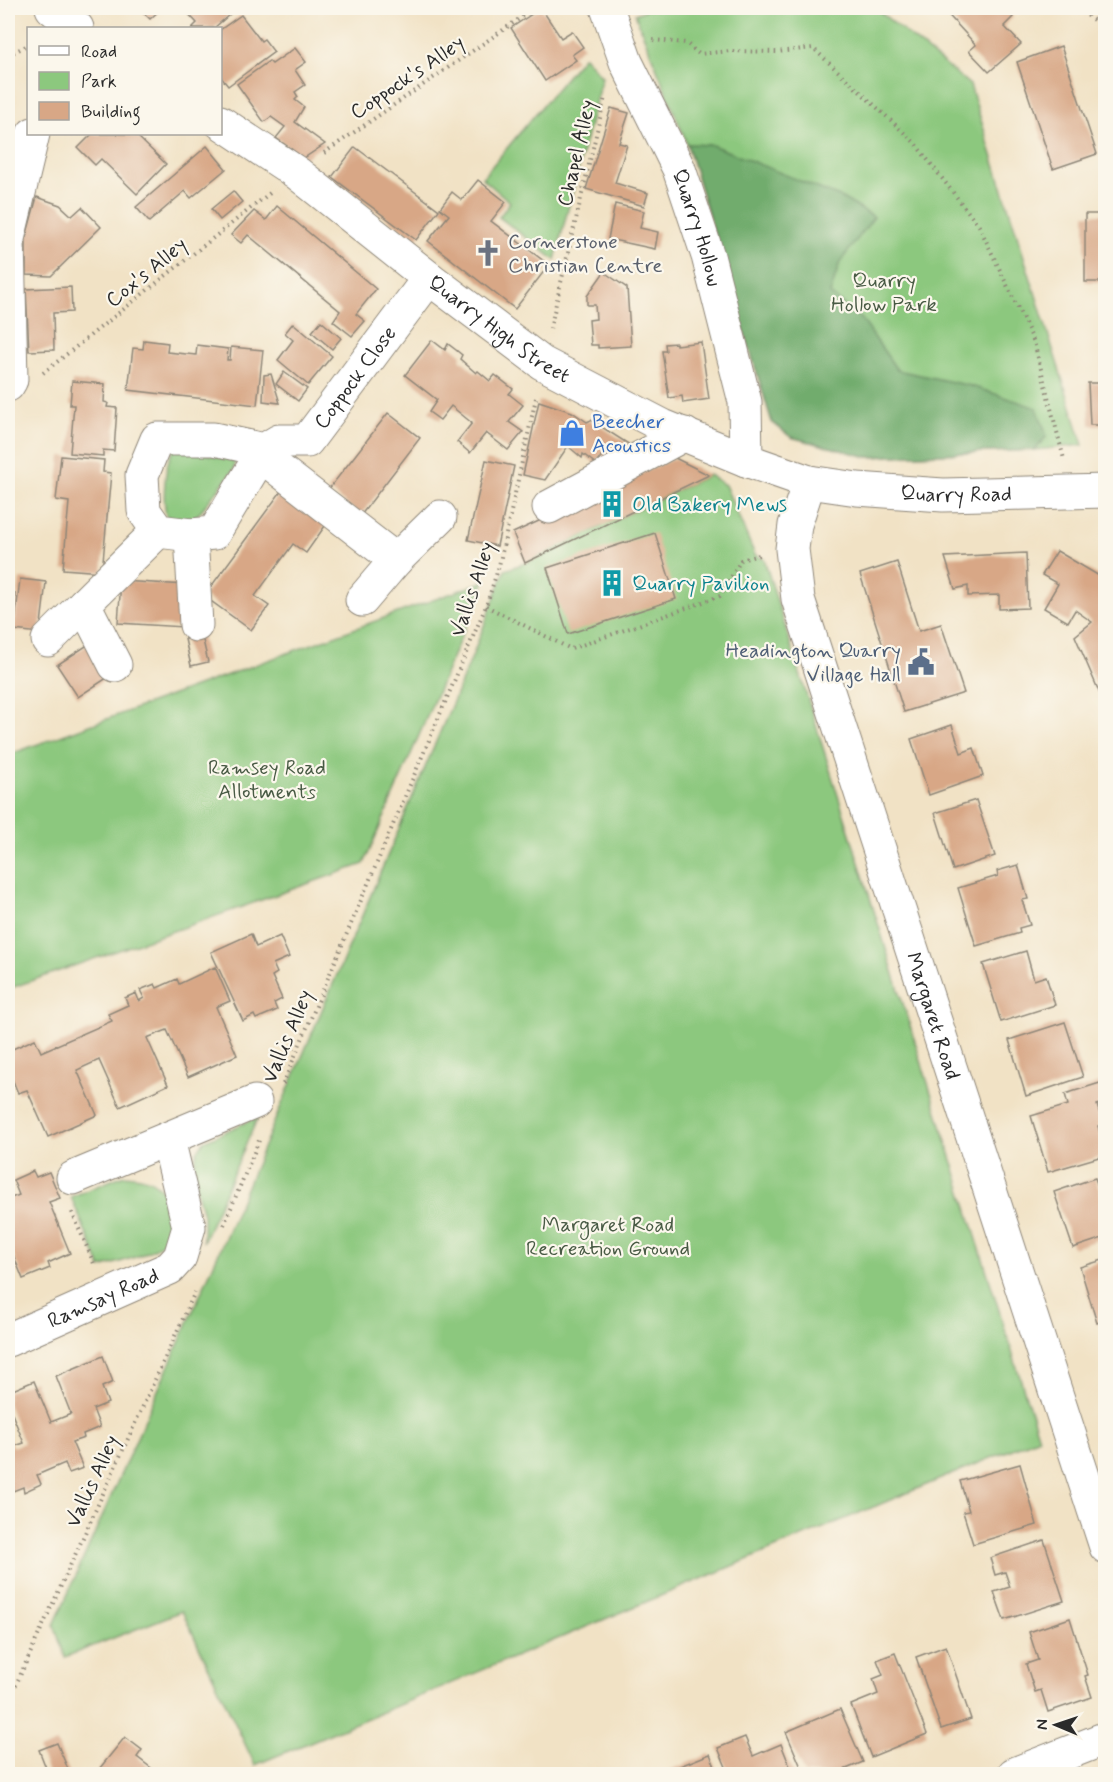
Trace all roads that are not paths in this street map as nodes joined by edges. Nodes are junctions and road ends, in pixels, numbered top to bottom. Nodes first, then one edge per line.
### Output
1 (607, 8) edge
2 (222, 123) edge
3 (33, 135) edge
4 (429, 278) junction
5 (9, 382) edge
6 (685, 434) junction
7 (262, 452) junction
8 (746, 460) junction
9 (809, 482) junction
10 (1106, 491) edge
11 (549, 507) dead end
12 (440, 517) dead end
13 (158, 531) junction
14 (191, 535) junction
15 (396, 560) junction
16 (362, 600) dead end
17 (84, 604) junction
18 (196, 625) dead end
19 (48, 640) dead end
20 (115, 665) dead end
21 (266, 1108) road end
22 (168, 1139) junction
23 (73, 1178) road end
24 (8, 1340) edge
25 (1106, 1547) edge
26 (1106, 1738) edge
27 (1014, 1774) edge

1 - 8 street, Quarry Hollow
2 - 4 street, Quarry High Street
3 - 5 street
4 - 6 street, Quarry High Street
4 - 7 street, Coppock Close
6 - 8 street, Quarry High Street
6 - 11 street
7 - 13 street
7 - 14 street
7 - 15 street
8 - 9 street, Quarry High Street
9 - 10 street, Quarry Road
9 - 25 street, Margaret Road
12 - 15 street
13 - 14 street
13 - 17 street
14 - 18 street
15 - 16 street
17 - 19 street
17 - 20 street
21 - 22 street
22 - 23 street
22 - 24 street, Ramsay Road
26 - 27 street

